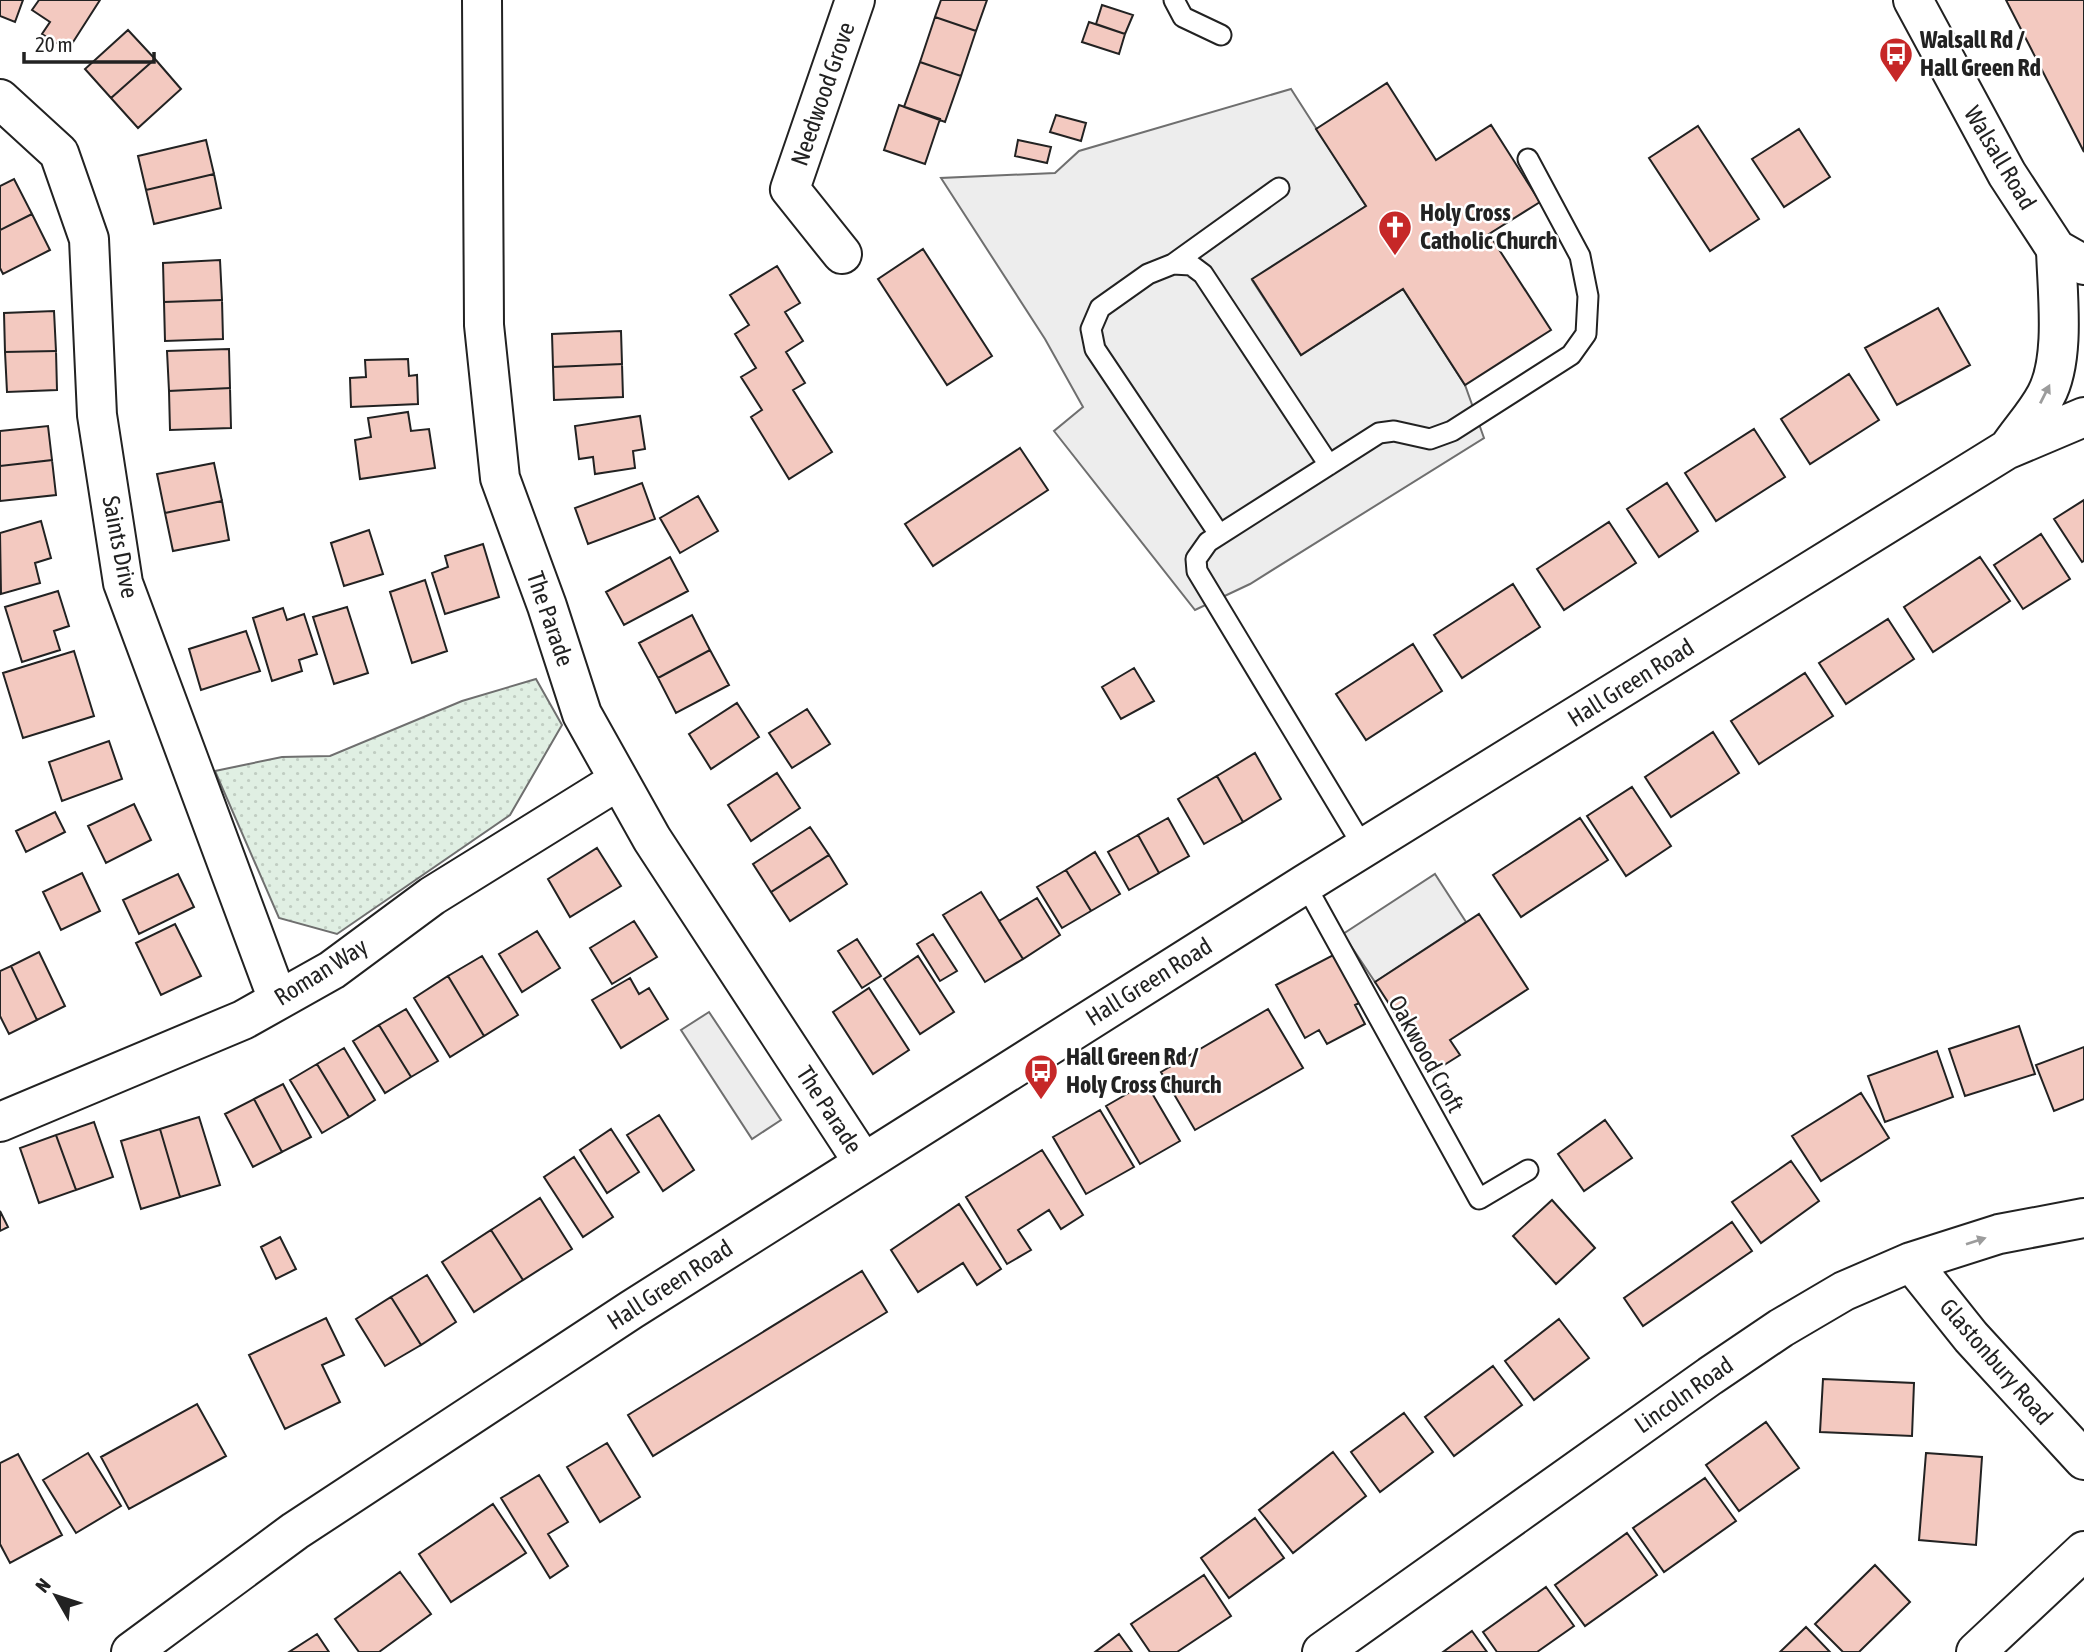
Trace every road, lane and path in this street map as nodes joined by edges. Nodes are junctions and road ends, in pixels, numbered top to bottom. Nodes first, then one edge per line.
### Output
1 (482, 0) edge
2 (855, 0) edge
3 (1174, 0) edge
4 (1913, 0) edge
5 (1221, 35) dead end
6 (0, 99) edge
7 (1528, 159) dead end
8 (1279, 188) dead end
9 (842, 254) dead end
10 (2070, 257) edge
11 (1173, 264) junction
12 (2084, 417) edge
13 (2006, 450) junction
14 (1329, 465) junction
15 (1219, 534) junction
16 (619, 780) junction
17 (1364, 848) junction
18 (1305, 884) junction
19 (278, 1000) junction
20 (0, 1122) edge
21 (863, 1162) junction
22 (1528, 1170) dead end
23 (2084, 1218) edge
24 (1911, 1262) junction
25 (2084, 1460) edge
26 (2084, 1551) edge
27 (131, 1652) edge
28 (1322, 1652) edge
29 (1976, 1652) edge

1 - 16 street, The Parade
2 - 9 street, Needwood Grove
3 - 5 lane
4 - 10 street, Walsall Road
6 - 19 street, Saints Drive
7 - 14 lane
8 - 11 lane
13 -> 10 street, Hall Green Road
11 - 14 lane
11 - 15 lane
12 - 13 street, Hall Green Road
13 - 17 street, Hall Green Road
14 - 15 lane
15 - 17 lane
16 - 19 street, Roman Way
16 - 21 street, The Parade
17 - 18 street, Hall Green Road
18 - 21 street, Hall Green Road
18 - 22 lane, Oakwood Croft
19 - 20 street, Roman Way
21 - 27 street, Hall Green Road
24 -> 23 street, Lincoln Road
24 - 25 street, Glastonbury Road
24 - 28 street, Lincoln Road
26 - 29 street

